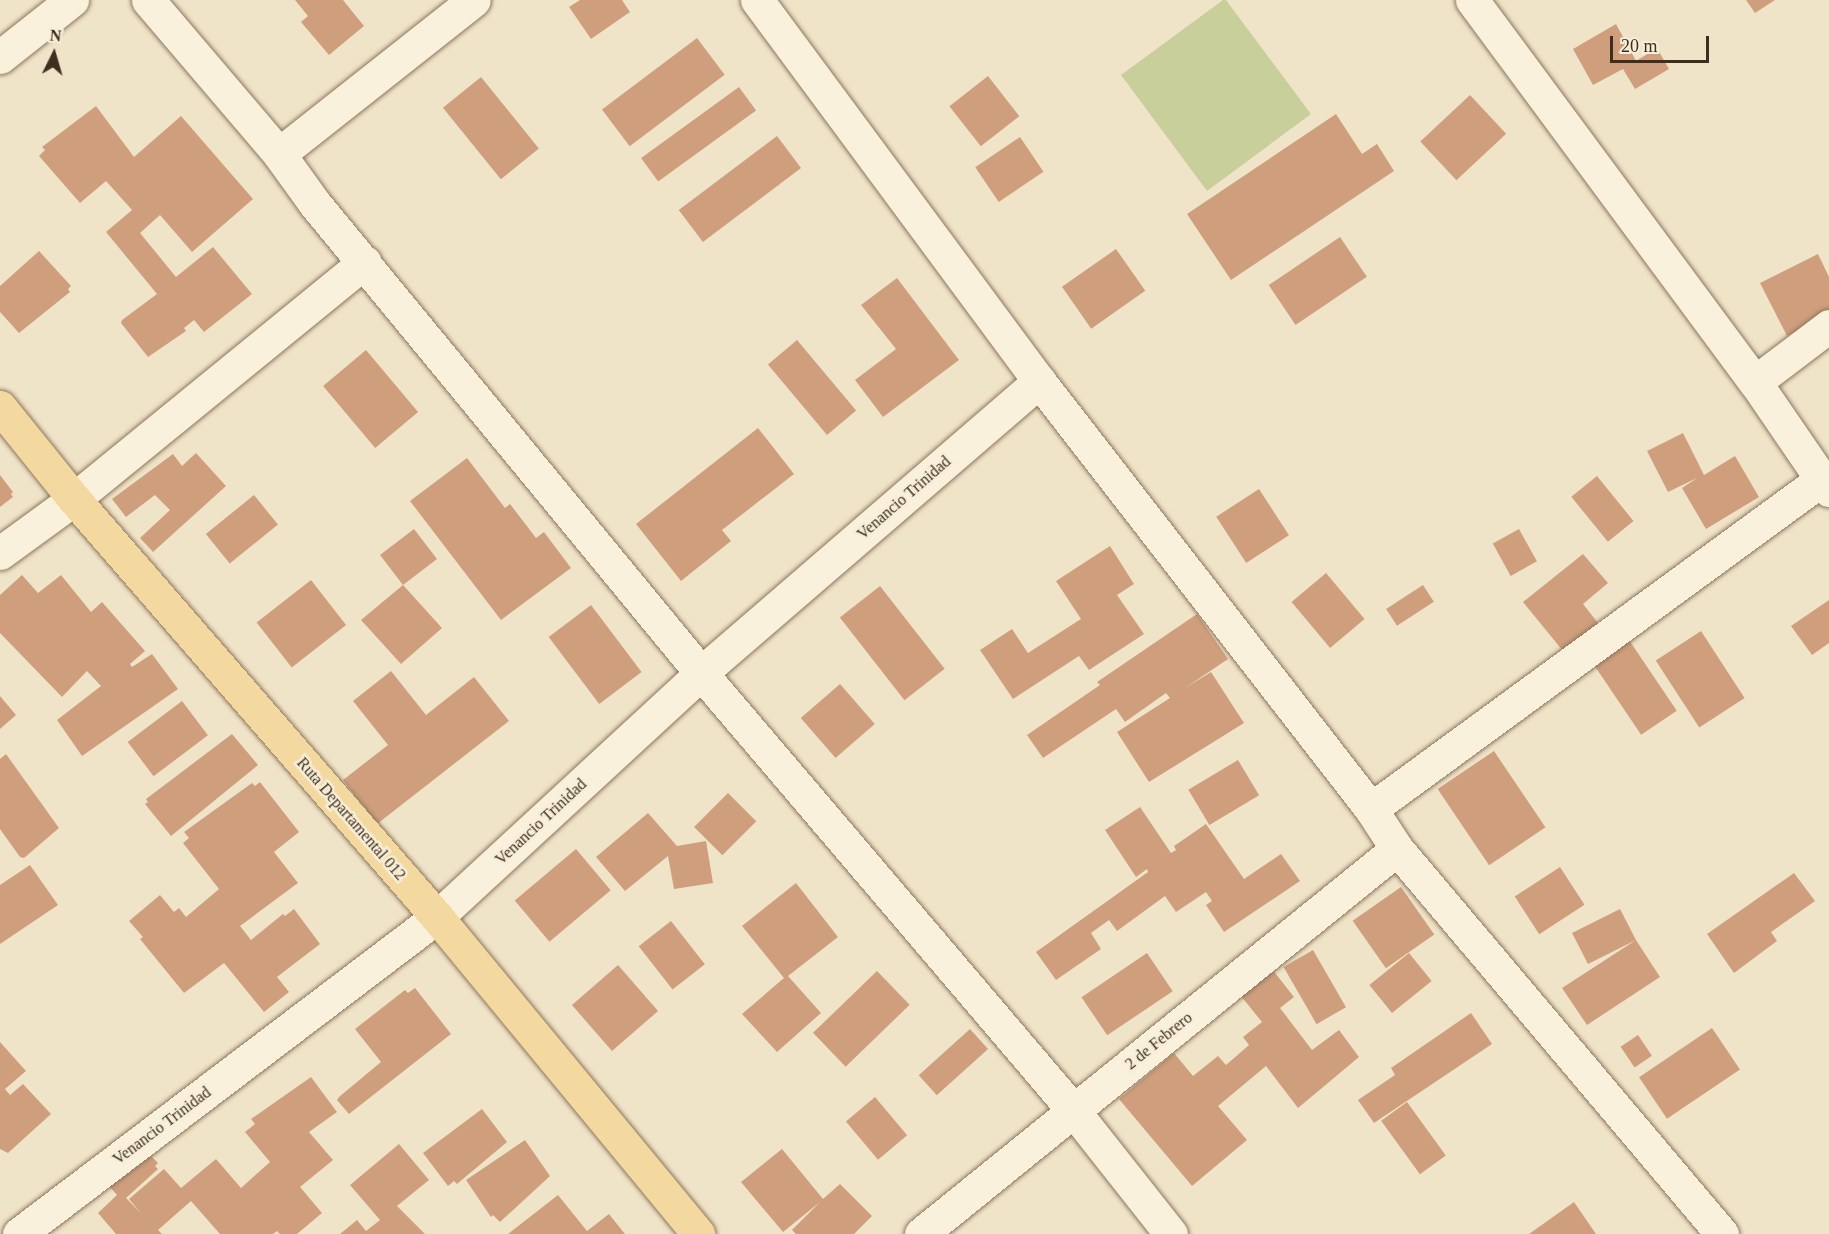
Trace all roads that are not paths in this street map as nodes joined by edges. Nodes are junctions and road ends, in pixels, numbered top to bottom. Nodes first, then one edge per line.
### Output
1 (72, 0) edge
2 (148, 0) edge
3 (474, 0) edge
4 (757, 0) edge
5 (1472, 0) edge
6 (0, 57) edge
7 (279, 154) junction
8 (364, 262) junction
9 (1829, 326) edge
10 (1039, 381) junction
11 (1755, 382) junction
12 (0, 407) edge
13 (1825, 485) edge
14 (74, 499) junction
15 (0, 553) edge
16 (701, 673) junction
17 (1371, 809) junction
18 (1397, 849) junction
19 (437, 918) junction
20 (1073, 1110) junction
21 (20, 1234) edge
22 (698, 1234) edge
23 (921, 1234) edge
24 (1171, 1234) edge
25 (1722, 1234) edge

1 - 6 street
2 - 7 street
3 - 7 street
4 - 10 street
5 - 11 street
7 - 8 street
8 - 14 street
8 - 16 street
9 - 11 street
10 - 16 street, Venancio Trinidad
10 - 17 street
11 - 13 street
12 - 14 main road, Ruta Departamental 012
13 - 17 street
14 - 15 street
14 - 19 main road, Ruta Departamental 012
16 - 19 street, Venancio Trinidad
16 - 20 street
17 - 18 street
18 - 20 street, 2 de Febrero
18 - 25 street
19 - 21 street, Venancio Trinidad
19 - 22 main road, Ruta Departamental 012
20 - 23 street, 2 de Febrero
20 - 24 street

